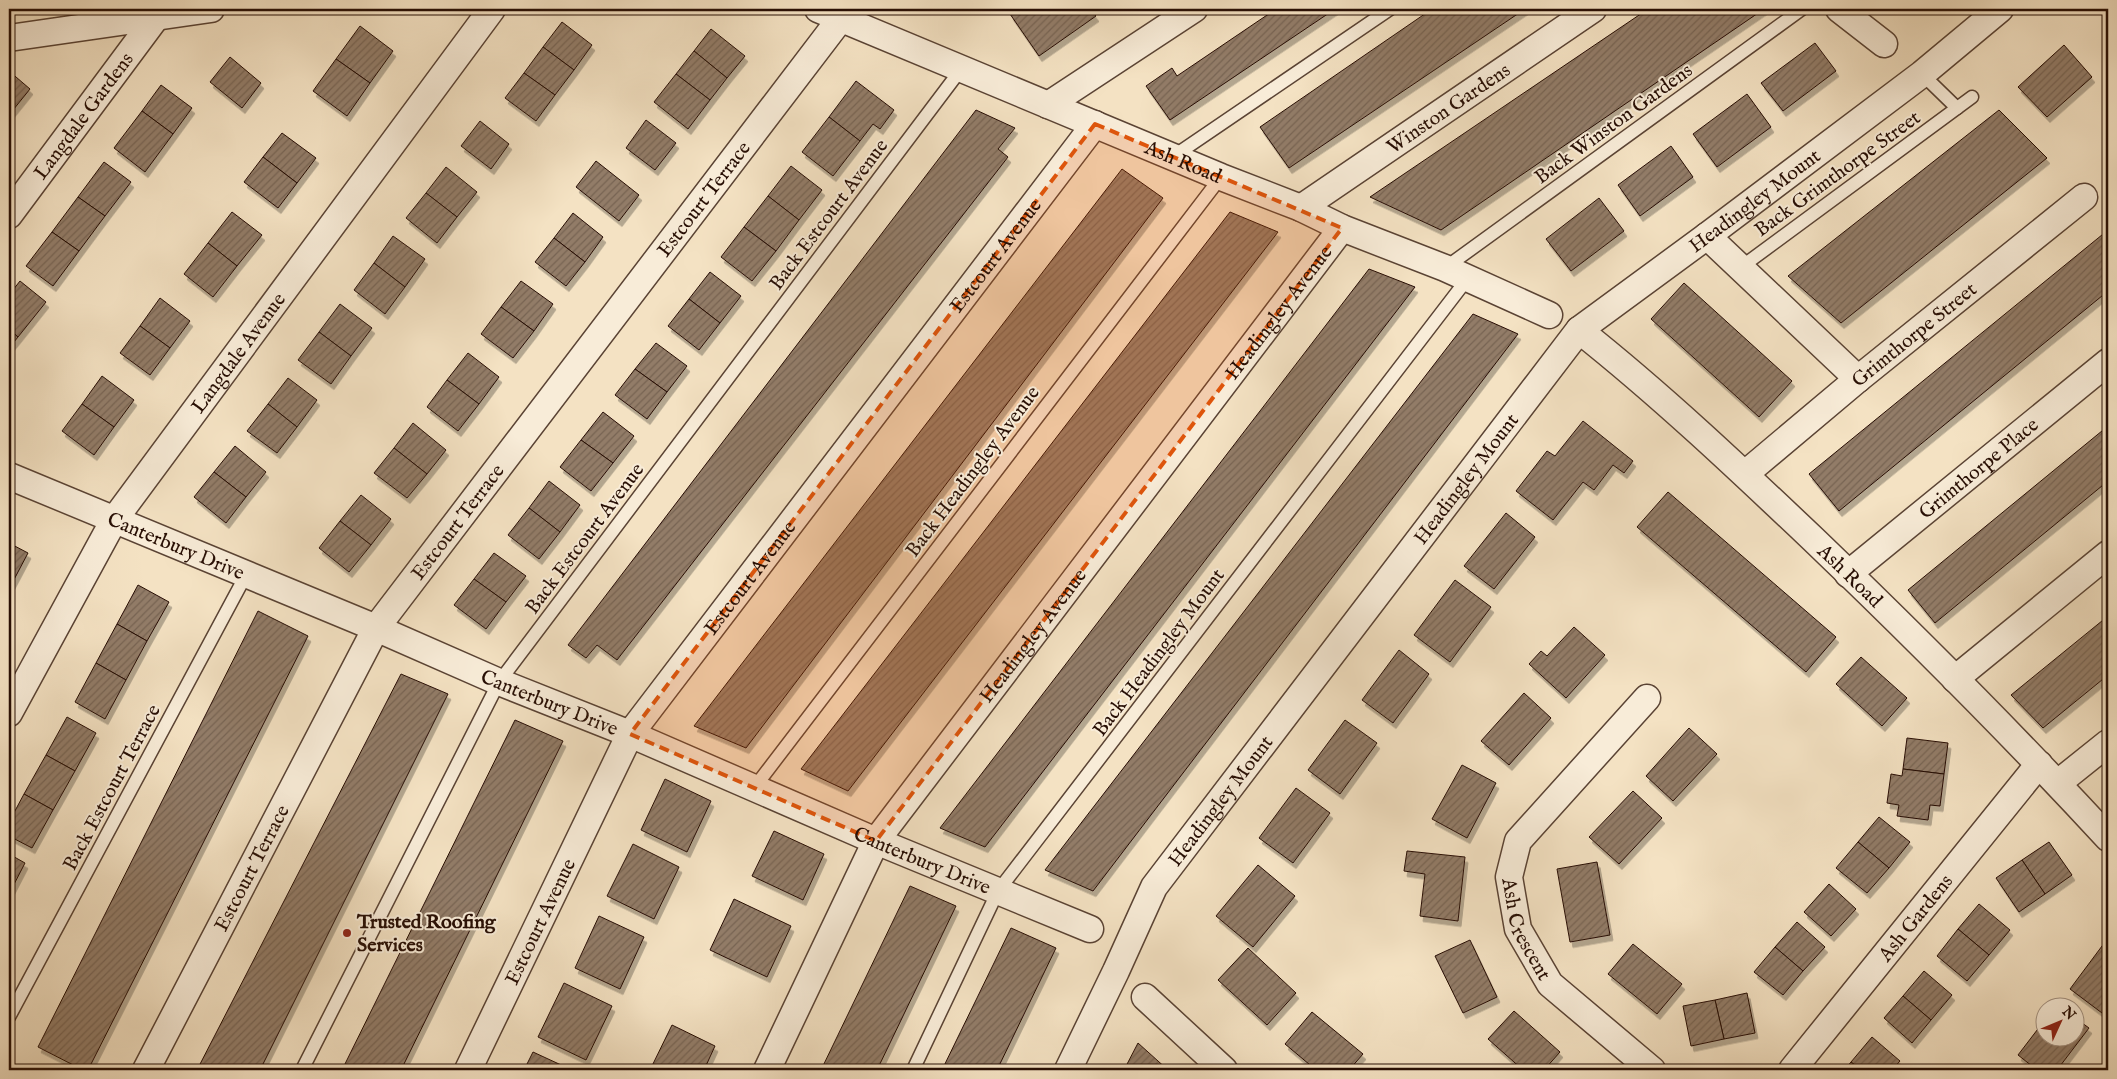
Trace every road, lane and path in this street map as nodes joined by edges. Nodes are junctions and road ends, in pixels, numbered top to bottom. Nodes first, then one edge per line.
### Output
1 (211, 9) edge
2 (492, 9) edge
3 (1194, 9) edge
4 (1390, 9) edge
5 (1593, 9) edge
6 (1802, 9) edge
7 (1839, 9) edge
8 (2000, 9) edge
9 (829, 13) edge
10 (157, 16) junction
11 (9, 38) edge
12 (1884, 44) dead end
13 (962, 68) junction
14 (1922, 74) junction
15 (1972, 97) dead end
16 (1048, 105) junction
17 (1957, 108) junction
18 (1095, 124) junction
19 (1174, 156) junction
20 (1220, 177) junction
21 (2084, 197) dead end
22 (1301, 208) junction
23 (9, 215) edge
24 (1342, 228) junction
25 (1707, 236) junction
26 (1740, 268) junction
27 (1456, 273) junction
28 (1549, 316) dead end
29 (1579, 330) junction
30 (2108, 362) edge
31 (1858, 379) junction
32 (1744, 474) junction
33 (9, 476) edge
34 (114, 520) junction
35 (2108, 554) edge
36 (1848, 574) junction
37 (246, 575) junction
38 (376, 628) junction
39 (1955, 679) junction
40 (499, 682) junction
41 (1647, 698) dead end
42 (9, 713) edge
43 (630, 734) junction
44 (2108, 743) edge
45 (2039, 764) junction
46 (2058, 783) junction
47 (754, 788) junction
48 (2108, 838) edge
49 (876, 841) junction
50 (998, 891) junction
51 (1090, 929) dead end
52 (1145, 997) dead end
53 (9, 1017) edge
54 (146, 1070) edge
55 (302, 1070) edge
56 (468, 1070) edge
57 (767, 1070) edge
58 (913, 1070) edge
59 (1068, 1070) edge
60 (1224, 1070) edge
61 (1652, 1070) edge
62 (1792, 1070) edge

1 - 10 street
2 - 34 street, Langdale Avenue
3 - 16 street
4 - 19 lane
5 - 22 street, Winston Gardens
6 - 27 lane, Back Winston Gardens
7 - 12 street
8 - 14 street, Headingley Mount
9 - 13 street, Ash Road
9 - 38 street, Estcourt Terrace
10 - 11 street
10 - 23 street, Langdale Gardens
13 - 16 street, Ash Road
13 - 40 lane, Back Estcourt Avenue
14 - 17 lane
14 - 25 street, Headingley Mount
15 - 17 lane, Back Grimthorpe Street
16 - 18 street, Ash Road
17 - 26 lane, Back Grimthorpe Street
18 - 19 street, Ash Road
18 - 43 street, Estcourt Avenue
19 - 20 street, Ash Road
20 - 22 street, Ash Road
20 - 47 lane, Back Headingley Avenue
21 - 31 street, Grimthorpe Street
22 - 24 street, Ash Road
24 - 27 street, Ash Road
24 - 49 street, Headingley Avenue
25 - 26 street
25 - 29 street, Headingley Mount
26 - 31 street
27 - 28 street, Ash Road
27 - 50 lane, Back Headingley Mount
29 - 32 street, Ash Road
29 - 59 street, Headingley Mount
30 - 36 street, Grimthorpe Place
31 - 32 street, Grimthorpe Street
32 - 36 street, Ash Road
33 - 34 street, Canterbury Drive
34 - 37 street, Canterbury Drive
34 - 42 street, Langdale Avenue
35 - 39 street
36 - 39 street, Ash Road
37 - 38 street, Canterbury Drive
37 - 53 lane, Back Estcourt Terrace
38 - 40 street, Canterbury Drive
38 - 54 street, Estcourt Terrace
39 - 45 street, Ash Road
40 - 43 street, Canterbury Drive
40 - 55 lane, Back Estcourt Avenue
41 - 61 street, Ash Crescent
43 - 47 street, Canterbury Drive
43 - 56 street, Estcourt Avenue
44 - 46 street
45 - 46 street, Ash Road
45 - 62 street, Ash Gardens
46 - 48 street, Ash Road
47 - 49 street, Canterbury Drive
49 - 50 street, Canterbury Drive
49 - 57 street, Headingley Avenue
50 - 51 street, Canterbury Drive
50 - 58 lane, Back Headingley Mount
52 - 60 street

